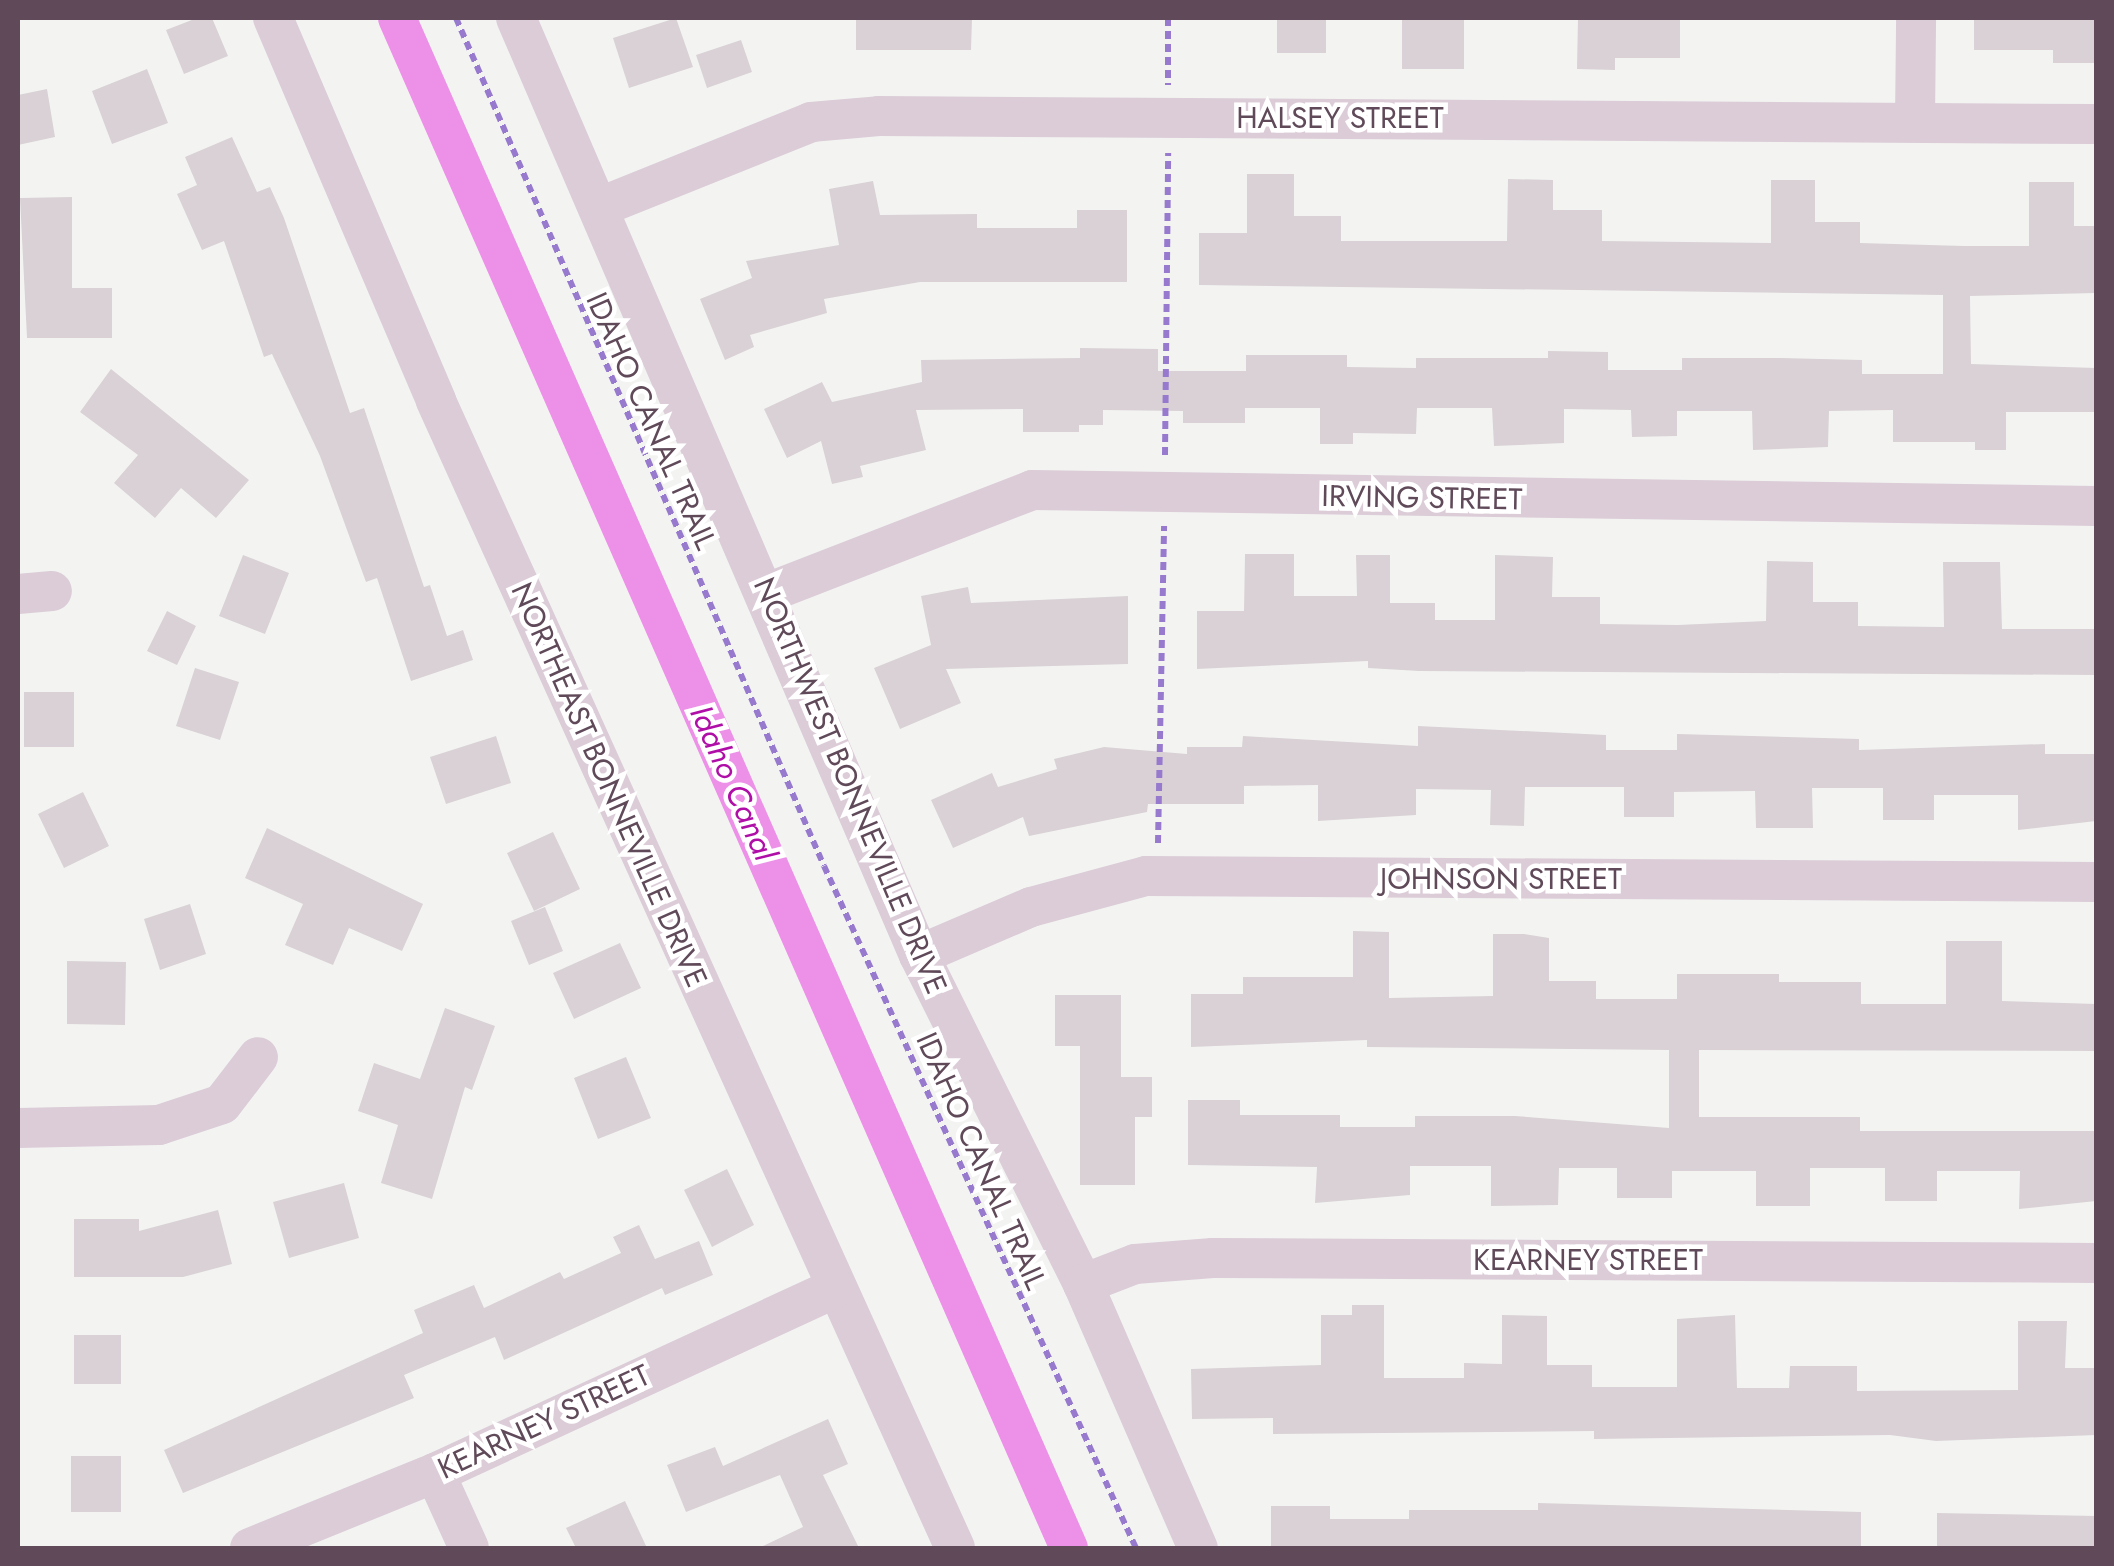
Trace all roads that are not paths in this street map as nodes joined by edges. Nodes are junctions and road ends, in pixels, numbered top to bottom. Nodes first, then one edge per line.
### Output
1 (273, 18) edge
2 (516, 18) edge
3 (1916, 18) edge
4 (1915, 122) junction
5 (2096, 124) edge
6 (600, 206) junction
7 (2096, 506) edge
8 (767, 593) junction
9 (2096, 882) edge
10 (919, 956) junction
11 (258, 1057) dead end
12 (18, 1128) edge
13 (2096, 1262) edge
14 (1083, 1284) junction
15 (835, 1288) junction
16 (436, 1473) junction
17 (250, 1548) edge
18 (468, 1548) edge
19 (956, 1548) edge
20 (1198, 1548) edge

1 - 15 street, NORTHEAST BONNEVILLE DRIVE
2 - 6 street, NORTHWEST BONNEVILLE DRIVE
3 - 4 street
4 - 5 street, HALSEY STREET
4 - 6 street, HALSEY STREET
6 - 8 street, NORTHWEST BONNEVILLE DRIVE
7 - 8 street, IRVING STREET
8 - 10 street, NORTHWEST BONNEVILLE DRIVE
9 - 10 street, JOHNSON STREET
10 - 14 street, NORTHWEST BONNEVILLE DRIVE
11 - 12 street
13 - 14 street, KEARNEY STREET
14 - 20 street, NORTHWEST BONNEVILLE DRIVE
15 - 16 street, KEARNEY STREET
15 - 19 street, NORTHEAST BONNEVILLE DRIVE
16 - 17 street, KEARNEY STREET
16 - 18 street

